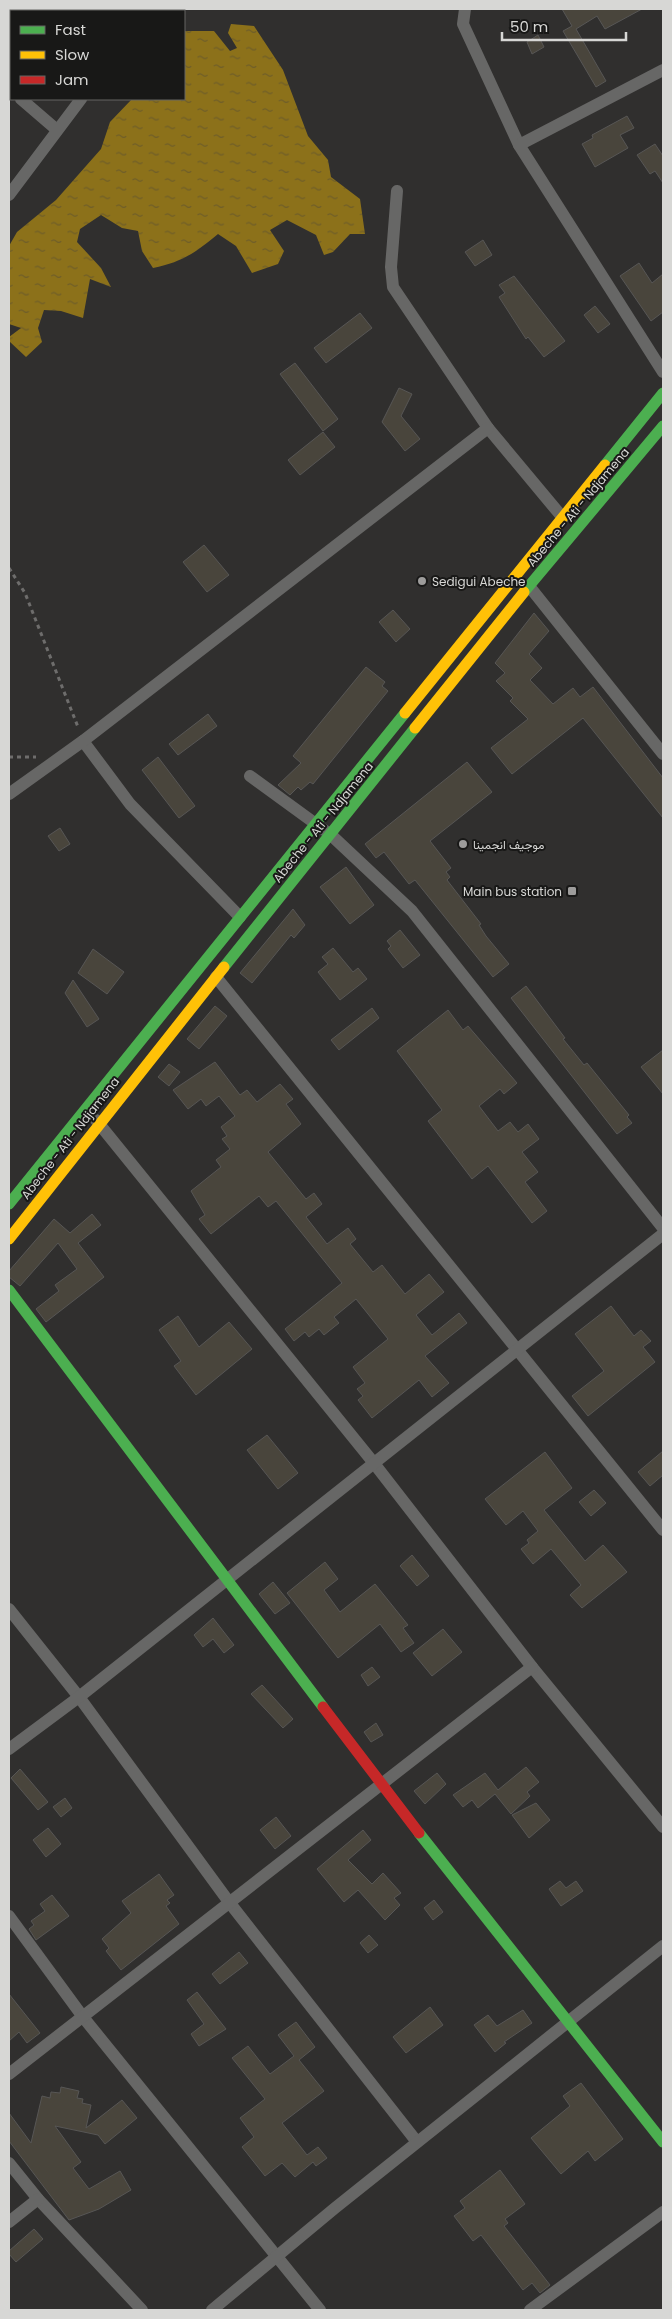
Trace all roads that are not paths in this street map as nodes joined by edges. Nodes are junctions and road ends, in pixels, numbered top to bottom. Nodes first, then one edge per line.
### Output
1 (466, 9) edge
2 (663, 70) edge
3 (22, 100) edge
4 (80, 100) edge
5 (57, 130) junction
6 (519, 145) junction
7 (397, 191) dead end
8 (9, 195) edge
9 (663, 372) edge
10 (663, 393) edge
11 (663, 426) edge
12 (488, 428) junction
13 (563, 518) junction
14 (530, 586) junction
15 (430, 680) junction
16 (445, 693) junction
17 (83, 741) junction
18 (663, 754) edge
19 (250, 776) dead end
20 (9, 794) edge
21 (316, 824) junction
22 (331, 835) junction
23 (240, 917) junction
24 (216, 976) junction
25 (86, 1108) junction
26 (99, 1123) junction
27 (9, 1204) edge
28 (663, 1228) edge
29 (663, 1234) edge
30 (9, 1239) edge
31 (9, 1290) edge
32 (517, 1348) junction
33 (373, 1462) junction
34 (663, 1530) edge
35 (225, 1579) junction
36 (9, 1609) edge
37 (532, 1667) junction
38 (79, 1697) junction
39 (9, 1749) edge
40 (382, 1785) junction
41 (663, 1827) edge
42 (229, 1902) junction
43 (9, 1916) edge
44 (663, 1946) edge
45 (83, 2017) junction
46 (569, 2020) junction
47 (9, 2074) edge
48 (417, 2142) junction
49 (663, 2142) edge
50 (9, 2163) edge
51 (38, 2199) junction
52 (663, 2212) edge
53 (9, 2222) edge
54 (277, 2256) junction
55 (142, 2310) edge
56 (212, 2310) edge
57 (320, 2310) edge
58 (530, 2310) edge

1 - 6 street
2 - 6 street
3 - 5 street
4 - 5 street
5 - 8 street
6 - 9 street
7 - 12 street
10 - 13 main road, Abeche - Ati - Ndjamena
11 - 14 main road, Abeche - Ati - Ndjamena
12 - 13 street
12 - 17 street
13 - 15 main road, Abeche - Ati - Ndjamena
14 - 16 main road, Abeche - Ati - Ndjamena
14 - 18 street
15 - 16 main road
15 - 21 main road, Abeche - Ati - Ndjamena
16 - 22 main road, Abeche - Ati - Ndjamena
17 - 20 street
17 - 23 street
19 - 21 street
21 - 22 street
21 - 23 main road, Abeche - Ati - Ndjamena
22 - 24 main road, Abeche - Ati - Ndjamena
22 - 28 street
23 - 25 main road, Abeche - Ati - Ndjamena
24 - 26 main road, Abeche - Ati - Ndjamena
24 - 32 street
25 - 26 street
25 - 27 main road, Abeche - Ati - Ndjamena
26 - 30 main road, Abeche - Ati - Ndjamena
26 - 33 street
29 - 32 street
31 - 35 main road
32 - 33 street
32 - 34 street
33 - 35 street
33 - 37 street
35 - 38 street
35 - 40 main road
36 - 38 street
37 - 40 street
37 - 41 street
38 - 39 street
38 - 42 street
40 - 42 street
40 - 46 main road
42 - 45 street
42 - 48 street
43 - 45 street
44 - 46 street
45 - 47 street
45 - 54 street
46 - 48 street
46 - 49 main road
48 - 54 street
50 - 51 street
51 - 53 street
51 - 55 street
52 - 58 street
54 - 56 street
54 - 57 street

